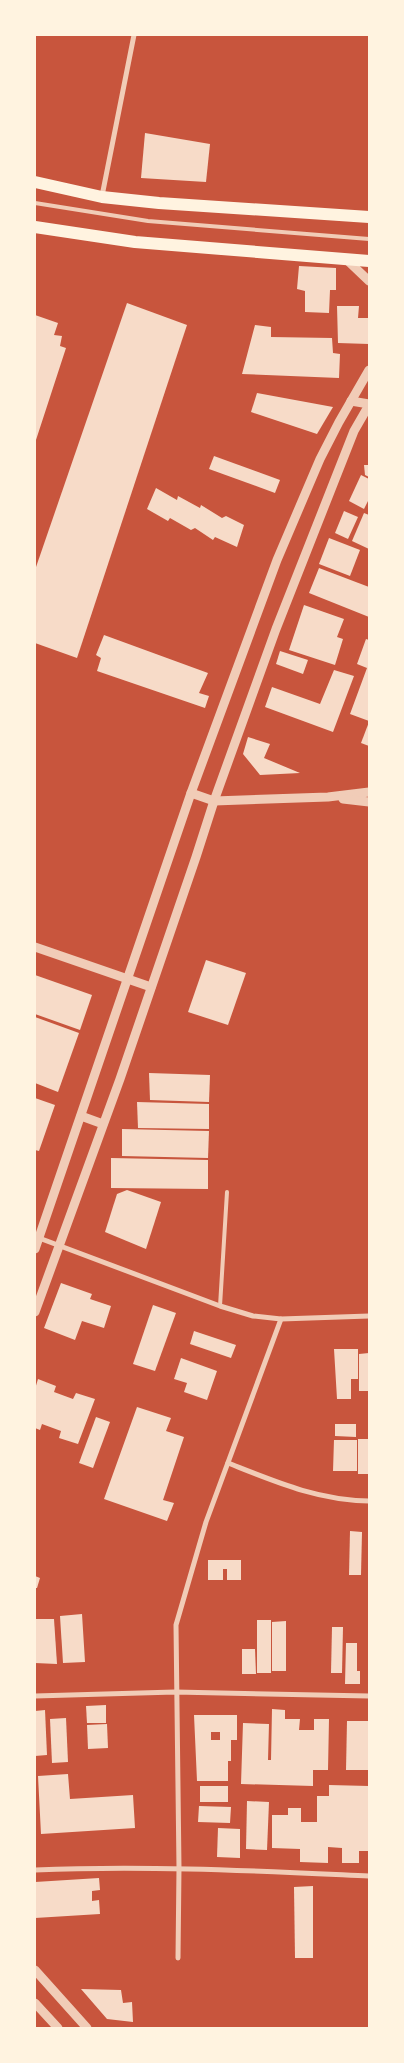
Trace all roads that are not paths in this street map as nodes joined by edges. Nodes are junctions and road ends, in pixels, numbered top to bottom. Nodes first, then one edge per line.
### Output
1 (134, 35) edge
2 (35, 182) edge
3 (102, 197) junction
4 (35, 203) edge
5 (369, 217) edge
6 (35, 227) edge
7 (369, 239) edge
8 (347, 260) junction
9 (369, 261) edge
10 (369, 281) edge
11 (369, 370) edge
12 (351, 401) junction
13 (369, 405) edge
14 (369, 792) edge
15 (191, 793) junction
16 (328, 797) junction
17 (214, 801) junction
18 (369, 802) edge
19 (35, 946) edge
20 (127, 979) junction
21 (151, 987) junction
22 (81, 1116) junction
23 (104, 1124) junction
24 (227, 1192) dead end
25 (39, 1238) junction
26 (60, 1244) junction
27 (35, 1249) edge
28 (220, 1306) junction
29 (35, 1312) edge
30 (369, 1316) edge
31 (281, 1319) junction
32 (228, 1463) junction
33 (369, 1501) edge
34 (175, 1692) junction
35 (35, 1696) edge
36 (369, 1696) edge
37 (179, 1868) junction
38 (35, 1870) edge
39 (369, 1876) edge
40 (178, 1958) dead end
41 (35, 1970) edge
42 (35, 2002) edge
43 (58, 2028) edge
44 (87, 2028) edge

1 - 3 street
2 - 3 main road
3 - 5 main road
4 - 7 lane
6 - 8 main road
8 - 9 main road
8 - 10 street
11 - 12 street
12 - 13 street
12 - 15 street
13 - 17 street
14 - 16 street
15 - 17 street
15 - 20 street
16 - 17 street
16 - 18 street
17 - 21 street
19 - 20 street
20 - 21 street
20 - 22 street
21 - 23 street
22 - 23 street
22 - 25 street
23 - 26 street
24 - 28 lane
25 - 26 street
25 - 27 street
26 - 28 street
26 - 29 street
28 - 31 street
30 - 31 street
31 - 32 street
32 - 33 street
32 - 34 street
34 - 35 street
34 - 36 street
34 - 37 street
37 - 38 street
37 - 39 street
37 - 40 street
41 - 44 street
42 - 43 street

